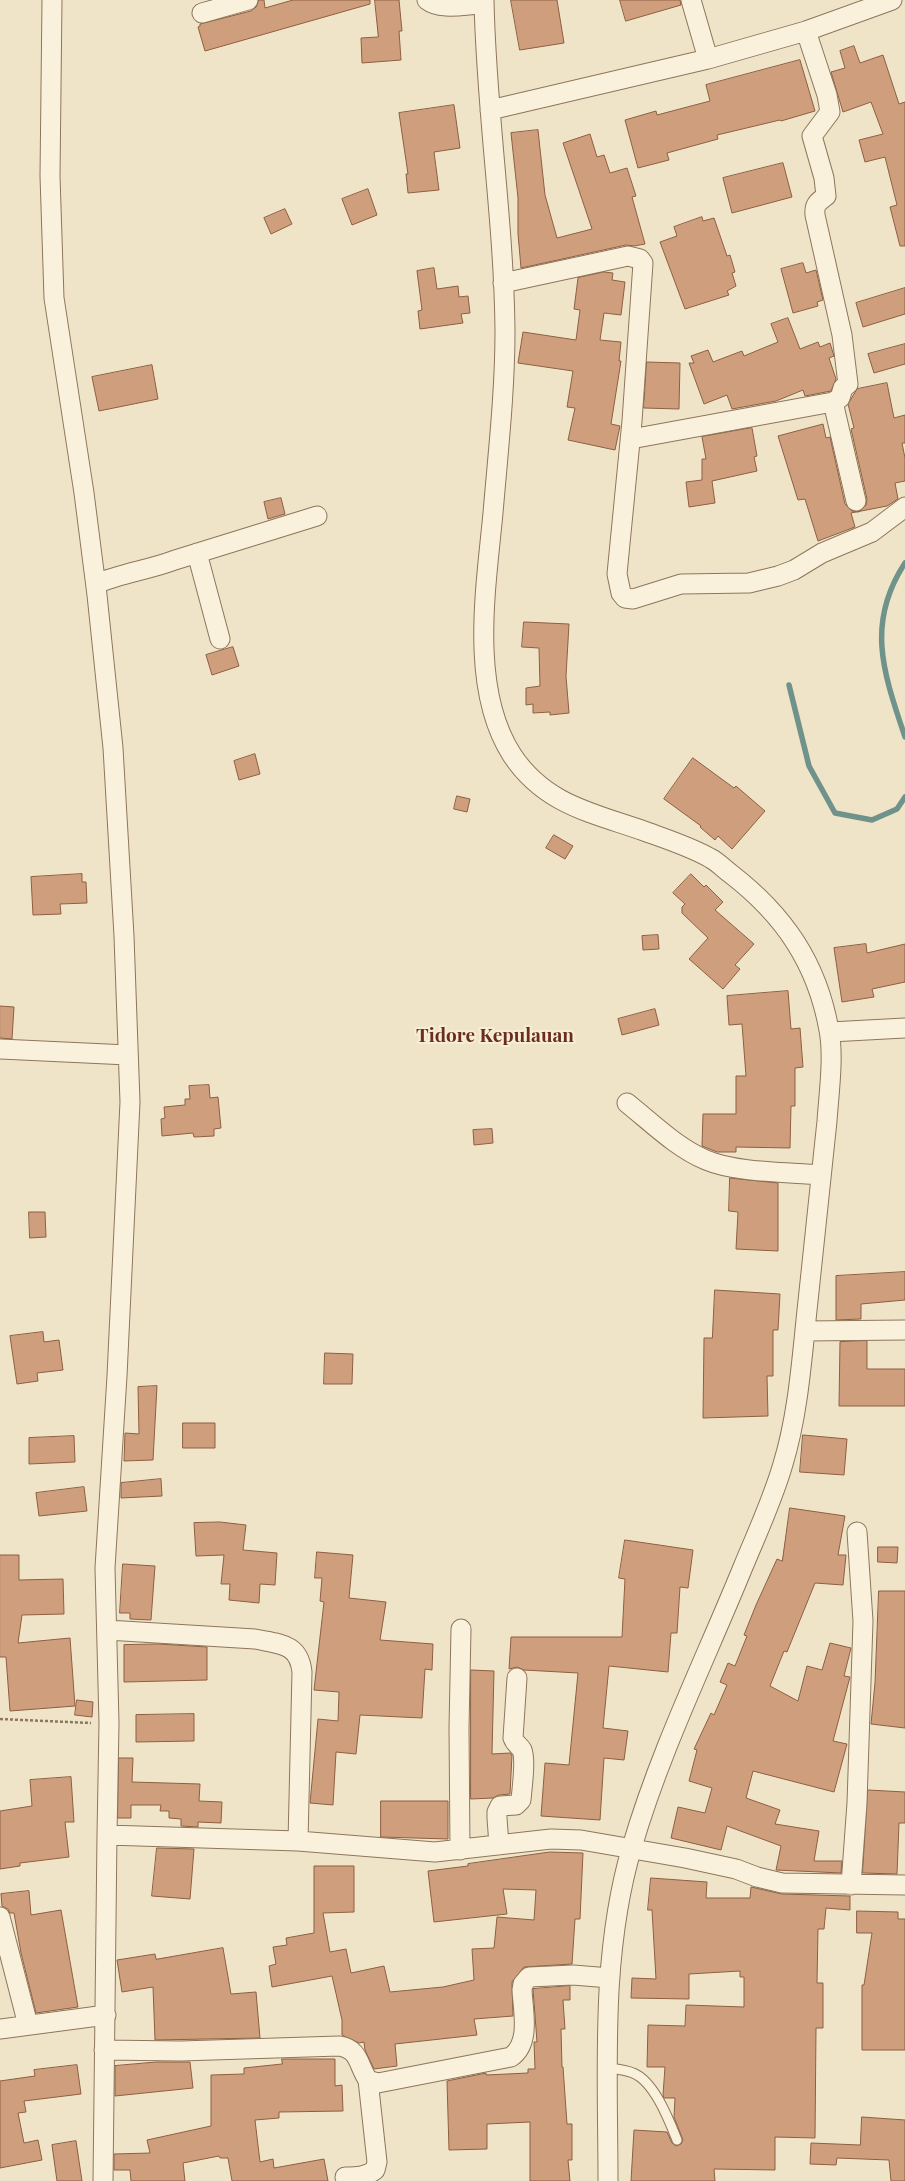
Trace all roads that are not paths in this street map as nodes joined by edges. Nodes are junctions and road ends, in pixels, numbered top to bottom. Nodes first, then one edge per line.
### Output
1 (52, 0) edge
2 (248, 0) edge
3 (427, 0) edge
4 (691, 0) edge
5 (892, 0) edge
6 (484, 2) edge
7 (202, 12) dead end
8 (806, 31) junction
9 (708, 58) junction
10 (490, 110) junction
11 (504, 283) junction
12 (833, 402) junction
13 (630, 439) junction
14 (856, 501) dead end
15 (905, 507) edge
16 (317, 516) dead end
17 (197, 553) junction
18 (96, 584) junction
19 (220, 638) dead end
20 (905, 1028) edge
21 (830, 1032) junction
22 (0, 1049) edge
23 (128, 1055) junction
24 (627, 1103) dead end
25 (822, 1175) junction
26 (905, 1330) edge
27 (805, 1331) junction
28 (857, 1532) dead end
29 (461, 1629) dead end
30 (107, 1630) junction
31 (517, 1678) dead end
32 (107, 1835) junction
33 (298, 1841) junction
34 (499, 1845) junction
35 (631, 1849) junction
36 (460, 1850) junction
37 (851, 1885) junction
38 (905, 1886) edge
39 (0, 1917) edge
40 (610, 1978) junction
41 (106, 2015) junction
42 (28, 2025) junction
43 (0, 2029) edge
44 (104, 2050) junction
45 (608, 2068) junction
46 (368, 2080) junction
47 (677, 2140) dead end
48 (345, 2177) dead end
49 (103, 2181) edge
50 (608, 2181) edge

1 - 18 street
2 - 7 street
3 - 6 street
4 - 9 street
5 - 8 street
6 - 10 street
8 - 9 street
8 - 12 street
9 - 10 street
10 - 11 street
11 - 13 street
11 - 21 street
12 - 13 street
12 - 14 street
13 - 15 street
16 - 17 street
17 - 18 street
17 - 19 street
18 - 23 street
20 - 21 street
21 - 25 street
22 - 23 street
23 - 30 street
24 - 25 street
25 - 27 street
26 - 27 street
27 - 35 street
28 - 37 street
29 - 36 street
30 - 32 street
30 - 33 street
31 - 34 street
32 - 33 street
32 - 41 street
33 - 36 street
34 - 35 street
34 - 36 street
35 - 37 street
35 - 40 street
37 - 38 street
39 - 42 street
40 - 45 street
40 - 46 street
41 - 42 street
41 - 44 street
42 - 43 street
44 - 46 street
44 - 49 street
45 - 47 lane
45 - 50 street
46 - 48 street

